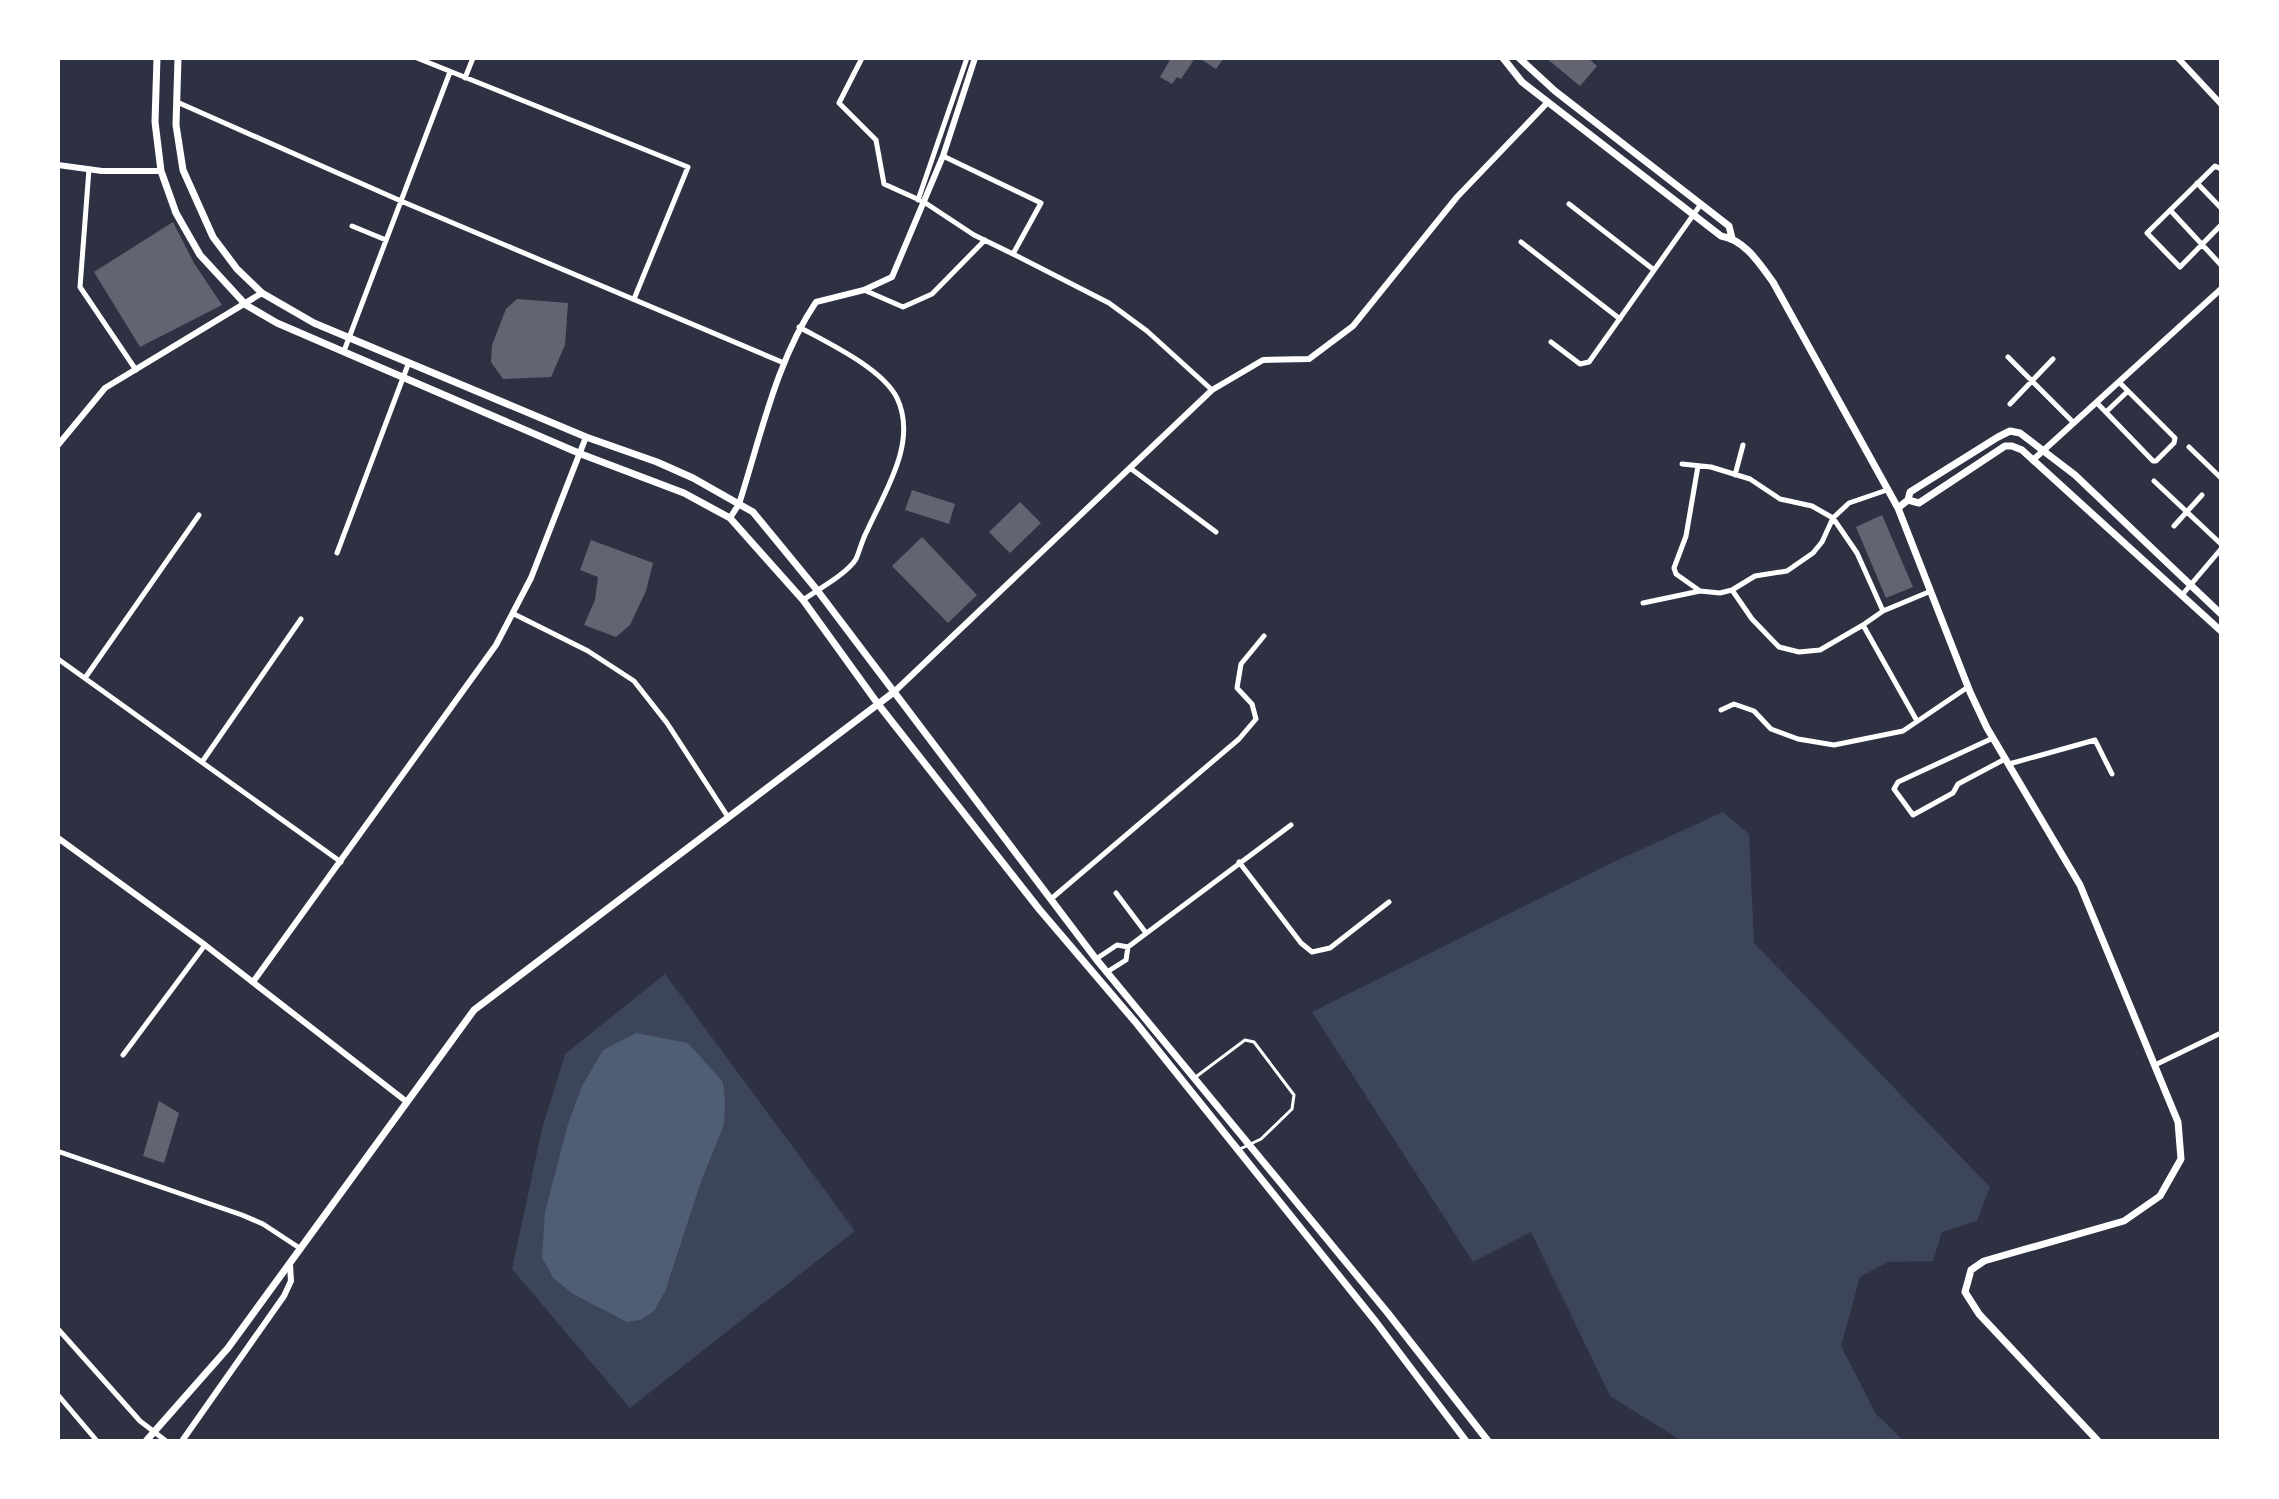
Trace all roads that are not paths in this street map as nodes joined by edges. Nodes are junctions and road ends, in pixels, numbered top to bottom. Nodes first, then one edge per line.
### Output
1 (157, 58) edge
2 (178, 58) edge
3 (417, 58) edge
4 (473, 58) edge
5 (862, 58) edge
6 (967, 58) edge
7 (975, 58) edge
8 (1503, 58) edge
9 (1519, 58) edge
10 (2178, 58) edge
11 (450, 72) junction
12 (465, 78) junction
13 (177, 102) junction
14 (1548, 102) junction
15 (2221, 104) edge
16 (943, 156) junction
17 (58, 165) edge
18 (89, 169) junction
19 (2221, 169) edge
20 (161, 171) junction
21 (2197, 183) junction
22 (401, 201) junction
23 (921, 201) junction
24 (1569, 204) dead end
25 (1701, 204) junction
26 (2221, 208) edge
27 (2170, 210) junction
28 (1693, 215) junction
29 (2221, 225) edge
30 (352, 226) dead end
31 (1732, 238) junction
32 (386, 240) junction
33 (985, 240) junction
34 (1521, 242) dead end
35 (2202, 245) junction
36 (1013, 254) junction
37 (2221, 265) edge
38 (1654, 270) junction
39 (2221, 289) edge
40 (864, 290) junction
41 (262, 293) junction
42 (634, 299) junction
43 (246, 305) junction
44 (1620, 319) junction
45 (799, 327) junction
46 (350, 337) junction
47 (1551, 342) dead end
48 (344, 351) junction
49 (2008, 357) dead end
50 (2053, 359) dead end
51 (409, 361) junction
52 (784, 363) junction
53 (136, 370) junction
54 (404, 377) junction
55 (2032, 381) junction
56 (2120, 383) junction
57 (1212, 390) junction
58 (2128, 391) junction
59 (2097, 403) junction
60 (2010, 404) dead end
61 (2106, 412) junction
62 (2074, 423) junction
63 (586, 437) junction
64 (58, 445) edge
65 (1743, 445) dead end
66 (2189, 447) dead end
67 (2044, 449) junction
68 (581, 454) junction
69 (2033, 460) junction
70 (1682, 464) dead end
71 (1698, 466) junction
72 (1130, 468) junction
73 (1735, 475) junction
74 (2221, 477) edge
75 (2154, 481) dead end
76 (1887, 490) junction
77 (2202, 495) dead end
78 (1908, 500) junction
79 (739, 504) junction
80 (1898, 508) junction
81 (2187, 512) junction
82 (199, 515) dead end
83 (730, 518) junction
84 (1833, 518) junction
85 (2174, 526) dead end
86 (1216, 532) dead end
87 (2221, 546) edge
88 (337, 553) dead end
89 (2191, 585) junction
90 (817, 590) junction
91 (1732, 590) junction
92 (1700, 591) junction
93 (1931, 591) junction
94 (2182, 595) junction
95 (803, 600) junction
96 (1643, 603) dead end
97 (1883, 611) junction
98 (514, 614) junction
99 (2221, 614) edge
100 (301, 619) dead end
101 (1863, 625) junction
102 (2221, 631) edge
103 (1264, 636) dead end
104 (58, 659) edge
105 (85, 678) junction
106 (1968, 687) junction
107 (894, 692) junction
108 (878, 704) junction
109 (1721, 710) dead end
110 (1917, 721) junction
111 (1993, 738) junction
112 (2007, 761) junction
113 (202, 762) junction
114 (2112, 774) dead end
115 (728, 817) junction
116 (1291, 825) dead end
117 (58, 838) edge
118 (341, 862) junction
119 (1239, 862) junction
120 (1116, 893) dead end
121 (1050, 900) junction
122 (1389, 902) dead end
123 (1146, 933) junction
124 (205, 945) junction
125 (1128, 947) junction
126 (1096, 959) junction
127 (1107, 972) junction
128 (253, 982) junction
129 (2221, 1033) edge
130 (123, 1055) dead end
131 (2155, 1065) junction
132 (1194, 1079) junction
133 (407, 1102) junction
134 (1247, 1144) junction
135 (1238, 1150) junction
136 (60, 1152) dead end
137 (301, 1250) junction
138 (290, 1265) junction
139 (1387, 1312) junction
140 (1376, 1322) junction
141 (58, 1329) edge
142 (58, 1395) edge
143 (97, 1441) edge
144 (146, 1441) edge
145 (166, 1441) edge
146 (182, 1441) edge
147 (1466, 1441) edge
148 (1488, 1441) edge
149 (2098, 1441) edge

1 - 20 main road
2 - 13 main road
3 - 11 street
4 - 12 street
5 - 23 street
6 - 23 street
7 - 16 street
8 - 14 main road
9 - 25 main road
10 - 15 street
11 - 12 street
11 - 22 street
12 - 42 street
13 - 22 street
13 - 41 main road
14 - 28 main road
14 - 57 street
16 - 23 street
16 - 36 street
17 - 18 street
18 - 20 street
18 - 53 street
19 - 21 street
20 - 43 main road
21 - 26 street
21 - 27 street
22 - 32 street
22 - 42 street
23 - 33 street
23 - 40 street
24 - 38 street
25 - 28 street
25 - 31 main road
27 - 35 street
27 - 35 street
28 - 31 main road
28 - 38 street
29 - 35 street
30 - 32 street
31 - 76 main road
32 - 46 street
33 - 36 street
33 - 40 street
34 - 44 street
35 - 37 street
36 - 57 street
38 - 44 street
39 - 56 street
40 - 45 street
41 - 43 street
41 - 46 main road
42 - 52 street
43 - 48 main road
43 - 53 street
44 - 47 street
45 - 52 street
45 - 90 street
46 - 48 street
46 - 51 main road
48 - 54 main road
49 - 55 street
50 - 55 street
51 - 54 street
51 - 63 main road
52 - 79 street
53 - 64 street
54 - 68 main road
54 - 88 street
55 - 60 street
55 - 62 street
56 - 58 street
56 - 59 street
57 - 72 street
58 - 61 street
58 - 61 street
59 - 61 street
59 - 62 street
62 - 67 street
63 - 68 street
63 - 79 main road
65 - 73 street
66 - 74 street
67 - 69 street
67 - 78 main road
67 - 89 main road
68 - 83 main road
68 - 98 street
69 - 78 main road
69 - 94 main road
70 - 71 street
71 - 73 street
71 - 92 street
72 - 86 street
72 - 107 street
73 - 84 street
75 - 81 street
76 - 80 main road
76 - 84 street
77 - 81 street
78 - 80 main road
79 - 83 street
79 - 90 main road
80 - 93 main road
81 - 85 street
81 - 87 street
82 - 105 street
83 - 95 main road
84 - 91 street
84 - 97 street
87 - 89 street
89 - 94 street
89 - 99 main road
90 - 95 street
90 - 107 main road
91 - 92 street
91 - 101 street
92 - 96 street
93 - 97 street
93 - 106 main road
94 - 102 main road
95 - 108 main road
97 - 101 street
98 - 115 street
98 - 118 street
100 - 113 street
101 - 110 street
103 - 121 street
104 - 105 street
105 - 113 street
106 - 110 street
106 - 111 main road
107 - 108 main road
107 - 121 main road
108 - 115 main road
108 - 135 main road
109 - 110 street
111 - 112 main road
111 - 112 street
112 - 114 street
112 - 131 main road
113 - 118 street
115 - 133 main road
116 - 119 street
117 - 124 street
118 - 128 street
119 - 122 street
119 - 123 street
120 - 123 street
121 - 126 main road
123 - 125 street
124 - 128 street
124 - 130 street
125 - 126 street
125 - 127 street
126 - 127 main road
127 - 132 main road
128 - 133 street
129 - 131 street
131 - 149 main road
132 - 134 main road
132 - 134 lane
133 - 137 main road
134 - 135 lane
134 - 139 main road
135 - 140 main road
136 - 137 street
137 - 138 main road
138 - 144 main road
138 - 146 street
139 - 140 main road
139 - 148 main road
140 - 147 main road
141 - 145 street
142 - 143 street

